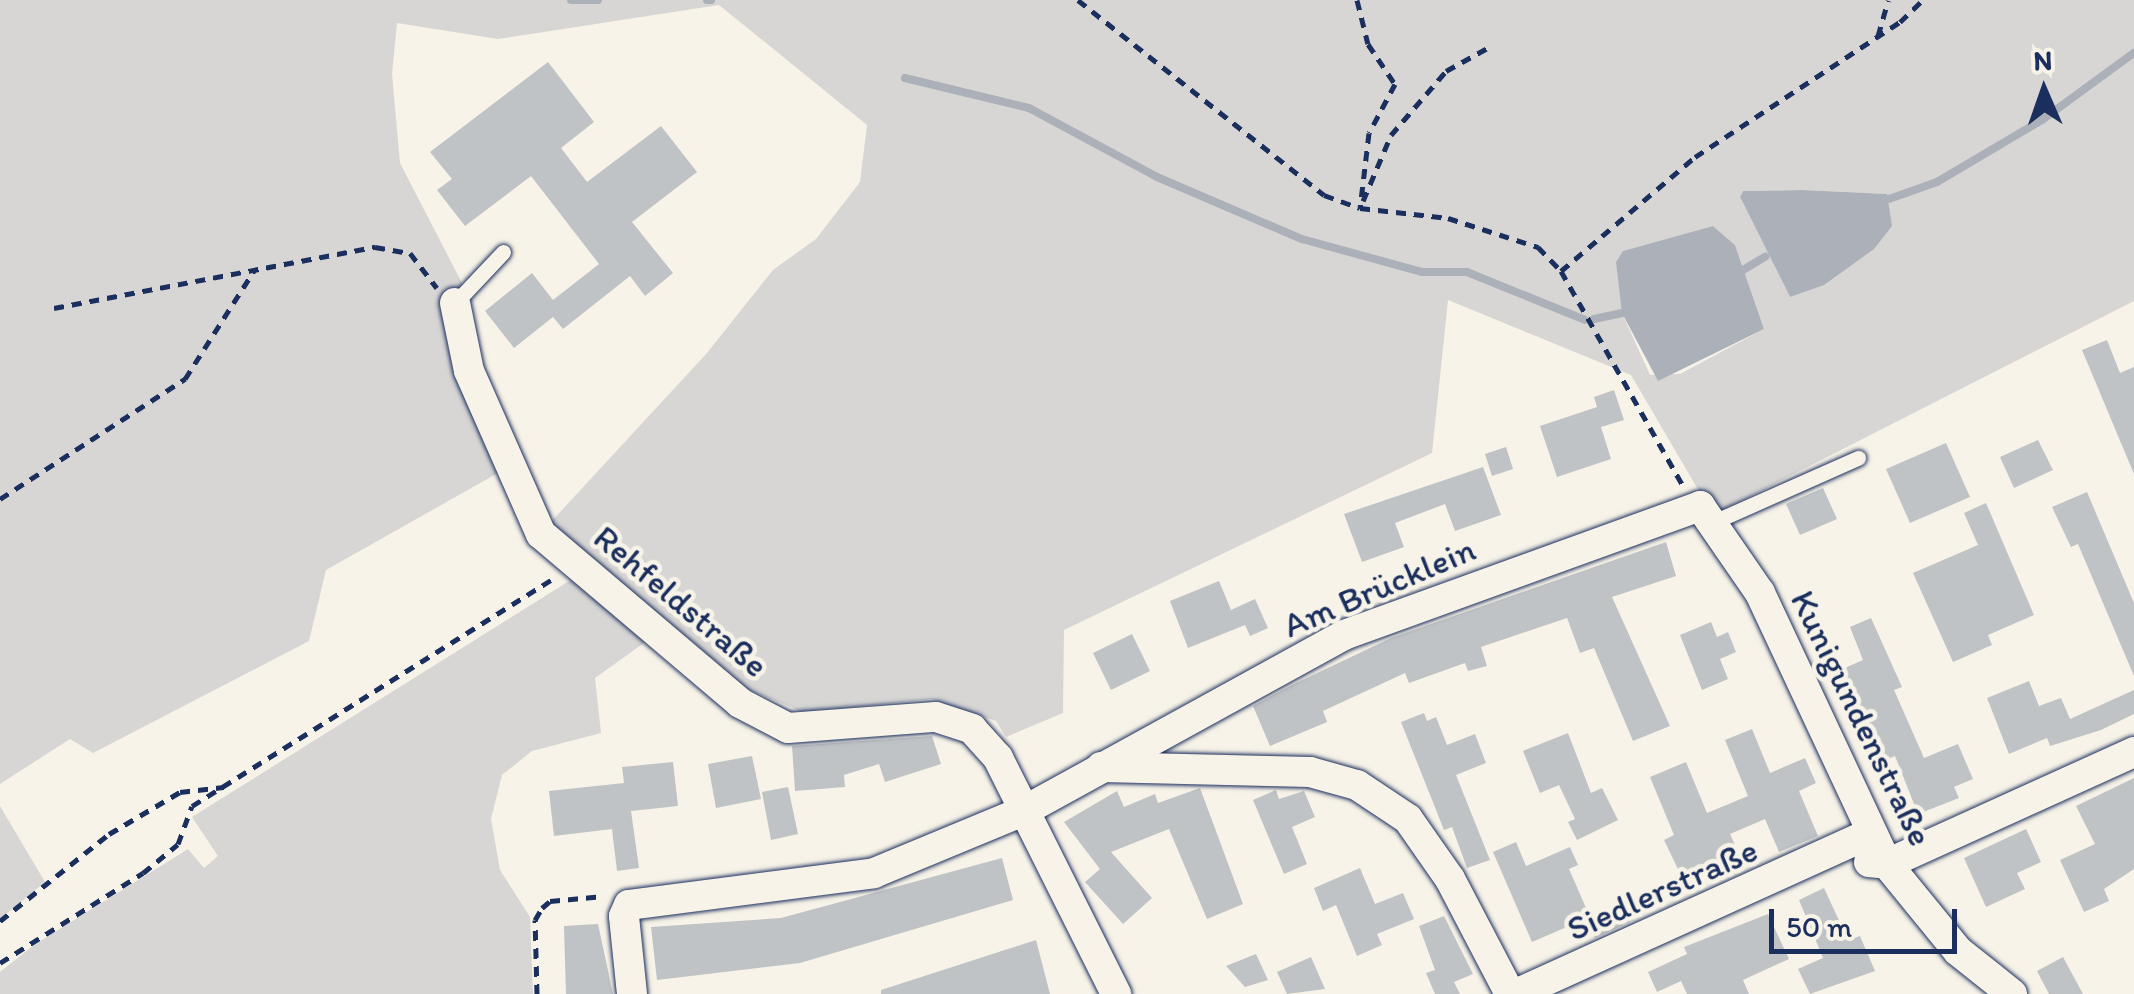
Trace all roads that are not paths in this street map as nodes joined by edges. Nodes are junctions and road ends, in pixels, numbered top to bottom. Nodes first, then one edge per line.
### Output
1 (503, 252) dead end
2 (455, 303) joint
3 (1858, 458) dead end
4 (1705, 515) junction
5 (2134, 752) edge
6 (1101, 767) junction
7 (1024, 811) junction
8 (1869, 834) junction
9 (1838, 853) junction
10 (1887, 864) junction
11 (632, 994) edge
12 (1116, 994) edge
13 (1513, 994) edge
14 (2012, 994) edge

1 - 2 lane
2 - 7 street, Rehfeldstraße
3 - 4 lane
4 - 6 street, Am Brücklein
4 - 8 street, Kunigundenstraße
5 - 10 street
6 - 7 street
6 - 13 street
7 - 11 street
7 - 12 street, Rehfeldstraße
8 - 9 street, Siedlerstraße
8 - 10 street, Kunigundenstraße
9 - 10 street
9 - 13 street, Siedlerstraße
10 - 14 street, Kunigundenstraße

